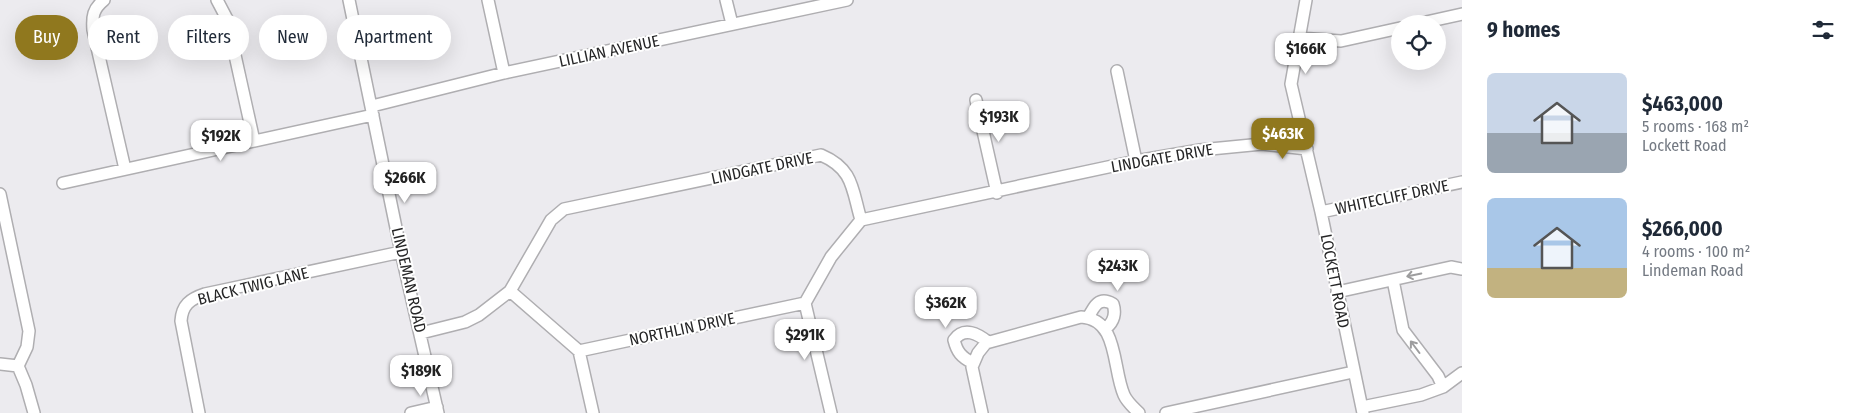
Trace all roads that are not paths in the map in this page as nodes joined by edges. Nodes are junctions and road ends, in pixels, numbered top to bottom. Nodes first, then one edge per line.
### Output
1 (104, 0) edge
2 (217, 0) edge
3 (349, 0) edge
4 (488, 0) edge
5 (726, 0) edge
6 (847, 0) edge
7 (1306, 0) edge
8 (1462, 14) edge
9 (1446, 18) edge
10 (732, 24) junction
11 (1391, 30) edge
12 (1299, 38) junction
13 (1117, 71) dead end
14 (504, 73) junction
15 (976, 100) dead end
16 (373, 110) junction
17 (254, 141) junction
18 (1307, 149) junction
19 (1136, 161) junction
20 (125, 170) junction
21 (1462, 182) edge
22 (63, 183) dead end
23 (997, 193) junction
24 (0, 198) edge
25 (1322, 212) junction
26 (861, 220) junction
27 (401, 252) junction
28 (1462, 269) edge
29 (1393, 280) junction
30 (510, 291) junction
31 (1337, 292) junction
32 (805, 303) junction
33 (1088, 318) junction
34 (1106, 328) junction
35 (421, 333) junction
36 (988, 342) junction
37 (579, 351) junction
38 (975, 358) junction
39 (0, 364) edge
40 (18, 366) junction
41 (1353, 372) junction
42 (1462, 372) edge
43 (1443, 387) junction
44 (438, 410) edge
45 (1362, 410) edge
46 (34, 413) edge
47 (199, 413) edge
48 (411, 413) edge
49 (593, 413) edge
50 (831, 413) edge
51 (982, 413) edge
52 (1139, 413) edge
53 (1166, 413) edge

1 - 20 street
2 - 17 street
3 - 16 street, LINDEMAN ROAD
4 - 14 street
5 - 10 street
6 - 10 street, LILLIAN AVENUE
7 - 12 street, LOCKETT ROAD
8 - 9 street
10 - 14 street, LILLIAN AVENUE
11 - 12 street
12 - 18 street, LOCKETT ROAD
13 - 19 street
14 - 16 street, LILLIAN AVENUE
15 - 23 street
16 - 17 street, LILLIAN AVENUE
16 - 27 street, LINDEMAN ROAD
17 - 20 street, LILLIAN AVENUE
18 - 19 street, LINDGATE DRIVE
18 - 25 street, LOCKETT ROAD
19 - 23 street, LINDGATE DRIVE
20 - 22 street, LILLIAN AVENUE
21 - 25 street, WHITECLIFF DRIVE
23 - 26 street, LINDGATE DRIVE
24 - 40 street
25 - 31 street, LOCKETT ROAD
26 - 30 street, LINDGATE DRIVE
26 - 32 street
27 - 35 street, LINDEMAN ROAD
27 - 47 street, BLACK TWIG LANE
28 -> 29 street
29 - 31 street
43 -> 29 street
30 - 35 street, LINDGATE DRIVE
30 - 37 street
31 - 41 street, LOCKETT ROAD
32 - 37 street, NORTHLIN DRIVE
32 - 50 street
33 - 34 street
33 - 34 street
33 - 36 street
34 - 52 street
35 - 44 street, LINDEMAN ROAD
36 - 38 street
36 - 38 street
37 - 49 street
38 - 51 street
39 - 40 street
40 - 46 street
41 - 45 street, LOCKETT ROAD
41 - 53 street
42 - 43 street
43 - 45 street
44 - 48 street

